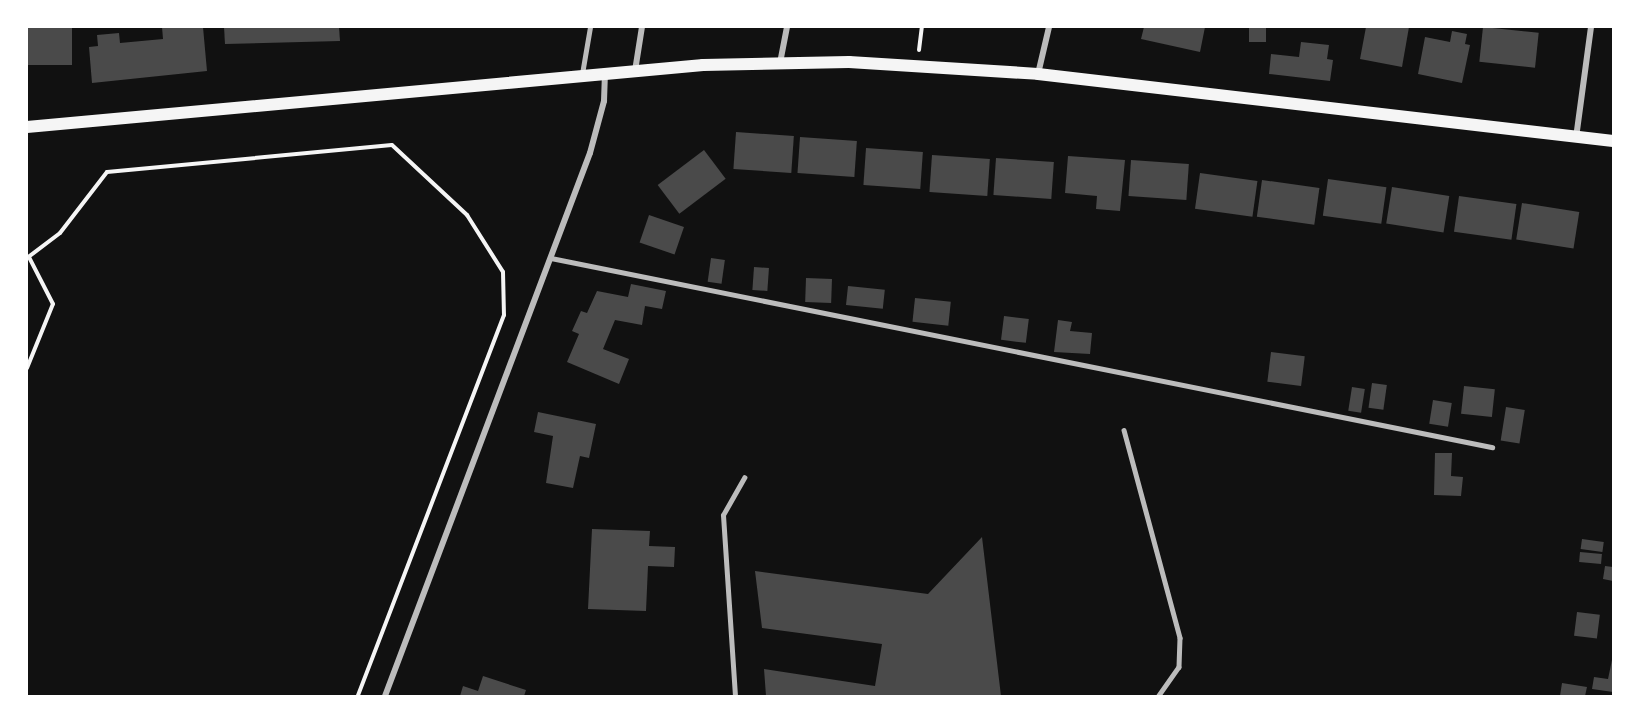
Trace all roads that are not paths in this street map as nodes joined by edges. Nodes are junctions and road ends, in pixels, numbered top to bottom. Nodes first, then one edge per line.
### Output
1 (590, 27) edge
2 (642, 27) edge
3 (787, 27) edge
4 (1049, 27) edge
5 (1591, 27) edge
6 (780, 63) junction
7 (635, 71) junction
8 (1038, 74) junction
9 (605, 75) junction
10 (581, 77) junction
11 (27, 127) edge
12 (1575, 138) junction
13 (1613, 141) edge
14 (551, 258) junction
15 (1124, 430) dead end
16 (1492, 447) dead end
17 (744, 478) dead end
18 (385, 696) edge
19 (735, 696) edge
20 (1160, 696) edge

1 - 10 lane
2 - 7 street
3 - 6 street
4 - 8 street
5 - 12 street
6 - 7 main road
6 - 8 main road
7 - 9 main road
8 - 12 main road
9 - 10 main road
9 - 14 street
10 - 11 main road
12 - 13 main road
14 - 16 lane
14 - 18 street
15 - 20 lane
17 - 19 lane

